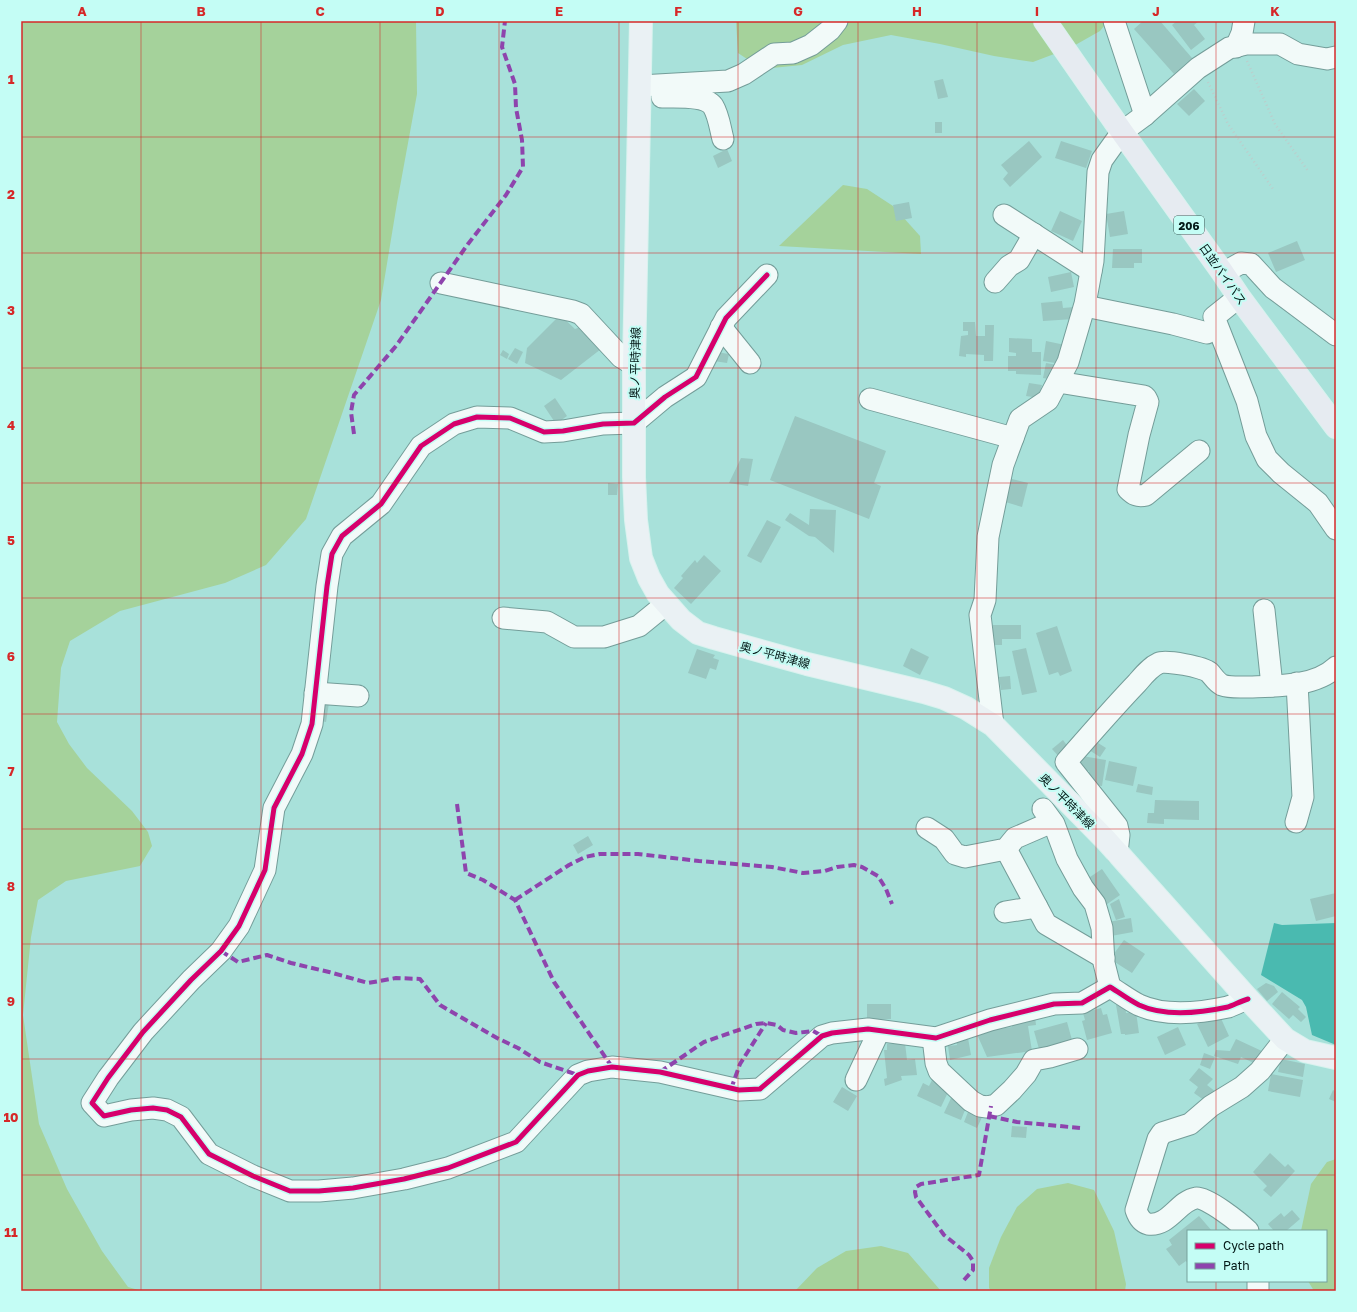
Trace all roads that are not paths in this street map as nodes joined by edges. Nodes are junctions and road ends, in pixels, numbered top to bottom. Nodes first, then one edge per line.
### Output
1 (641, 21) edge
2 (837, 21) edge
3 (1045, 21) edge
4 (1114, 21) edge
5 (1244, 21) edge
6 (1238, 46) junction
7 (1336, 57) edge
8 (640, 91) junction
9 (1145, 115) junction
10 (1122, 132) junction
11 (723, 139) dead end
12 (1004, 215) dead end
13 (1034, 234) junction
14 (1091, 271) junction
15 (1223, 274) junction
16 (767, 275) dead end
17 (995, 282) dead end
18 (441, 283) dead end
19 (1239, 297) junction
20 (1085, 306) junction
21 (721, 327) junction
22 (1207, 334) dead end
23 (1336, 335) edge
24 (750, 363) dead end
25 (634, 365) junction
26 (1058, 382) junction
27 (870, 399) dead end
28 (634, 423) junction
29 (1336, 427) edge
30 (1014, 438) junction
31 (1200, 451) dead end
32 (1336, 529) edge
33 (666, 604) junction
34 (1264, 610) dead end
35 (503, 618) dead end
36 (1336, 667) edge
37 (1297, 683) junction
38 (1272, 686) junction
39 (315, 693) junction
40 (358, 696) dead end
41 (993, 725) junction
42 (1296, 822) dead end
43 (927, 828) dead end
44 (1006, 848) junction
45 (1117, 853) junction
46 (1037, 907) junction
47 (1005, 912) dead end
48 (1104, 958) junction
49 (1110, 987) junction
50 (1248, 999) junction
51 (880, 1030) junction
52 (933, 1038) junction
53 (1285, 1039) junction
54 (1077, 1049) dead end
55 (1336, 1058) edge
56 (856, 1080) dead end
57 (1247, 1230) edge

1 - 8 main road, 奥ノ平時津線
2 - 8 street
3 - 10 highway, 日並バイパス / 206
4 - 9 street
5 - 6 street
6 - 7 street
6 - 9 street
8 - 11 street
8 - 25 main road, 奥ノ平時津線
9 - 10 street
10 - 14 street
10 - 15 highway, 日並バイパス / 206
12 - 13 street
13 - 14 street
13 - 17 street
14 - 20 street
15 - 19 highway, 日並バイパス / 206
15 - 23 street
16 - 21 street
18 - 25 street
19 - 29 highway, 日並バイパス / 206
19 - 32 street
20 - 22 street
20 - 26 street
21 - 24 street
21 - 28 street
25 - 28 main road, 奥ノ平時津線
26 - 30 street
26 - 31 street
27 - 30 street
28 - 33 main road, 奥ノ平時津線
28 - 39 street
30 - 41 street
33 - 35 street
33 - 41 main road, 奥ノ平時津線
34 - 38 street
36 - 37 street
37 - 38 street
37 - 42 street
38 - 45 street
39 - 40 street
39 - 51 street
41 - 45 main road, 奥ノ平時津線
43 - 44 street
44 - 46 street
44 - 48 street
45 - 50 main road, 奥ノ平時津線
46 - 47 street
46 - 48 street
48 - 49 street
49 - 50 street
49 - 52 street
50 - 53 main road, 奥ノ平時津線
51 - 52 street
51 - 56 street
52 - 54 street
53 - 55 main road, 奥ノ平時津線
53 - 57 street

